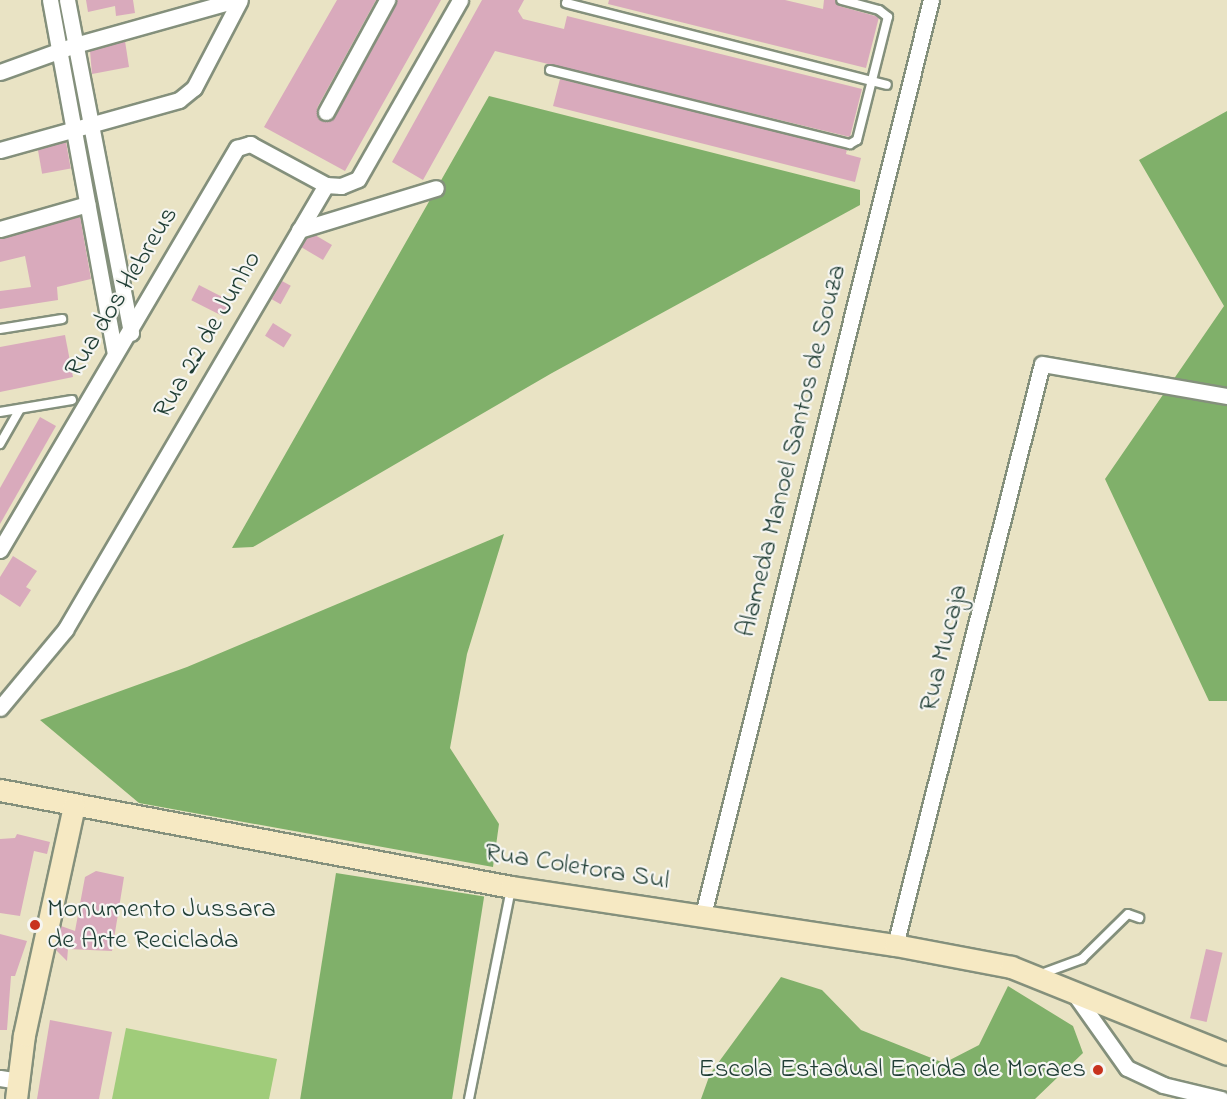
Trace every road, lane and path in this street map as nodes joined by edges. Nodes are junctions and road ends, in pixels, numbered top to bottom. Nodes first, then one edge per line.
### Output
1 (50, 0) edge
2 (68, 0) edge
3 (236, 0) edge
4 (240, 0) edge
5 (387, 0) edge
6 (460, 0) edge
7 (841, 0) edge
8 (931, 0) edge
9 (566, 3) dead end
10 (75, 45) junction
11 (59, 52) junction
12 (550, 69) dead end
13 (0, 72) edge
14 (871, 81) junction
15 (886, 85) dead end
16 (326, 112) dead end
17 (89, 124) junction
18 (74, 130) junction
19 (0, 150) edge
20 (326, 185) junction
21 (436, 188) dead end
22 (88, 204) junction
23 (0, 229) edge
24 (299, 230) junction
25 (62, 319) dead end
26 (0, 329) edge
27 (131, 333) junction
28 (115, 354) junction
29 (1227, 396) edge
30 (72, 400) dead end
31 (20, 409) junction
32 (0, 412) edge
33 (0, 444) edge
34 (0, 550) edge
35 (0, 708) edge
36 (0, 790) edge
37 (74, 806) junction
38 (511, 887) junction
39 (703, 915) junction
40 (1139, 918) dead end
41 (895, 945) junction
42 (1037, 976) junction
43 (1070, 988) junction
44 (1227, 1054) edge
45 (11, 1086) edge
46 (469, 1099) edge
47 (1221, 1099) edge

1 - 11 street
2 - 10 street
3 - 10 street
4 - 17 street
5 - 16 street
6 - 20 street
7 - 14 lane
8 - 39 street, Alameda Manoel Santos de Souza
9 - 14 lane
10 - 11 street
10 - 17 street
11 - 13 street
11 - 18 street
12 - 14 lane
14 - 15 lane
17 - 18 street
17 - 27 street
18 - 19 street
18 - 22 street
20 - 24 street, Rua 22 de Junho
20 - 27 street, Rua dos Hebreus
21 - 24 street
22 - 23 street
22 - 28 street
24 - 35 street, Rua 22 de Junho
25 - 26 lane
27 - 28 street, Rua dos Hebreus
28 - 34 street, Rua dos Hebreus
29 - 41 street, Rua Mucaja
30 - 31 lane
31 - 32 lane
31 - 33 lane
36 - 37 street, Rua Coletora Sul
37 - 38 street, Rua Coletora Sul
37 - 45 street
38 - 39 street, Rua Coletora Sul
38 - 46 lane
39 - 41 street, Rua Coletora Sul
40 - 42 lane
41 - 42 street, Rua Coletora Sul
42 - 43 street, Rua Coletora Sul
43 - 44 street, Rua Coletora Sul
43 - 47 street

